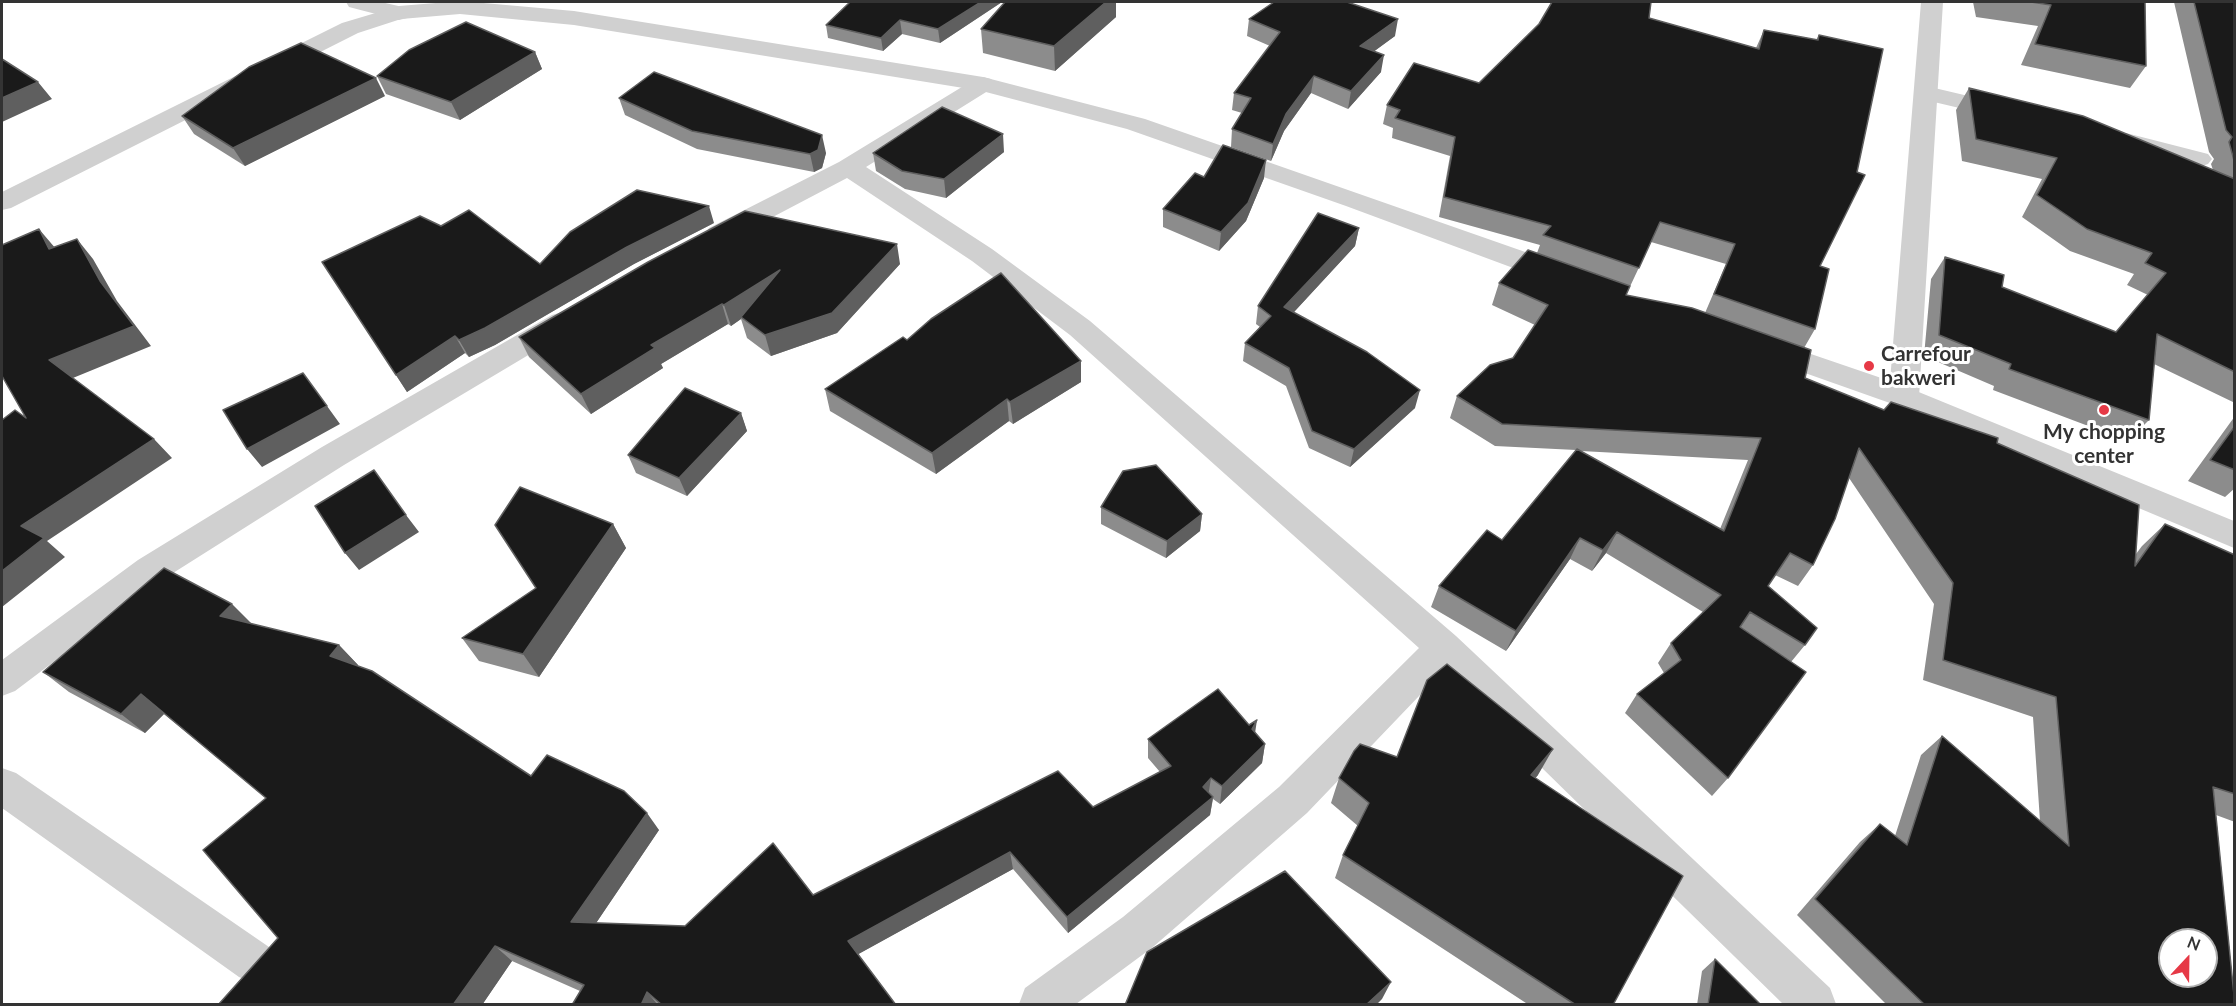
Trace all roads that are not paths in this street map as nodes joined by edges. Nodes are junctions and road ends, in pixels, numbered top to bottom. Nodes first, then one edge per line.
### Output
1 (357, 2) edge
2 (1932, 2) edge
3 (399, 13) junction
4 (984, 84) junction
5 (1926, 93) junction
6 (2028, 118) edge
7 (2108, 137) edge
8 (2199, 159) dead end
9 (848, 167) junction
10 (2, 202) edge
11 (696, 247) edge
12 (1583, 283) edge
13 (584, 309) edge
14 (1748, 342) edge
15 (1904, 397) junction
16 (2235, 535) edge
17 (1443, 647) junction
18 (2, 680) edge
19 (2, 786) edge
20 (254, 962) edge
21 (1041, 1005) edge
22 (1814, 1005) edge

1 - 3 street
2 - 5 street
3 - 4 street
3 - 10 street
4 - 9 street
4 - 12 street
5 - 6 street
5 - 15 street
7 - 8 street
9 - 11 street
9 - 17 street
13 - 18 street
14 - 15 street
15 - 16 street
17 - 21 street
17 - 22 street
19 - 20 street

